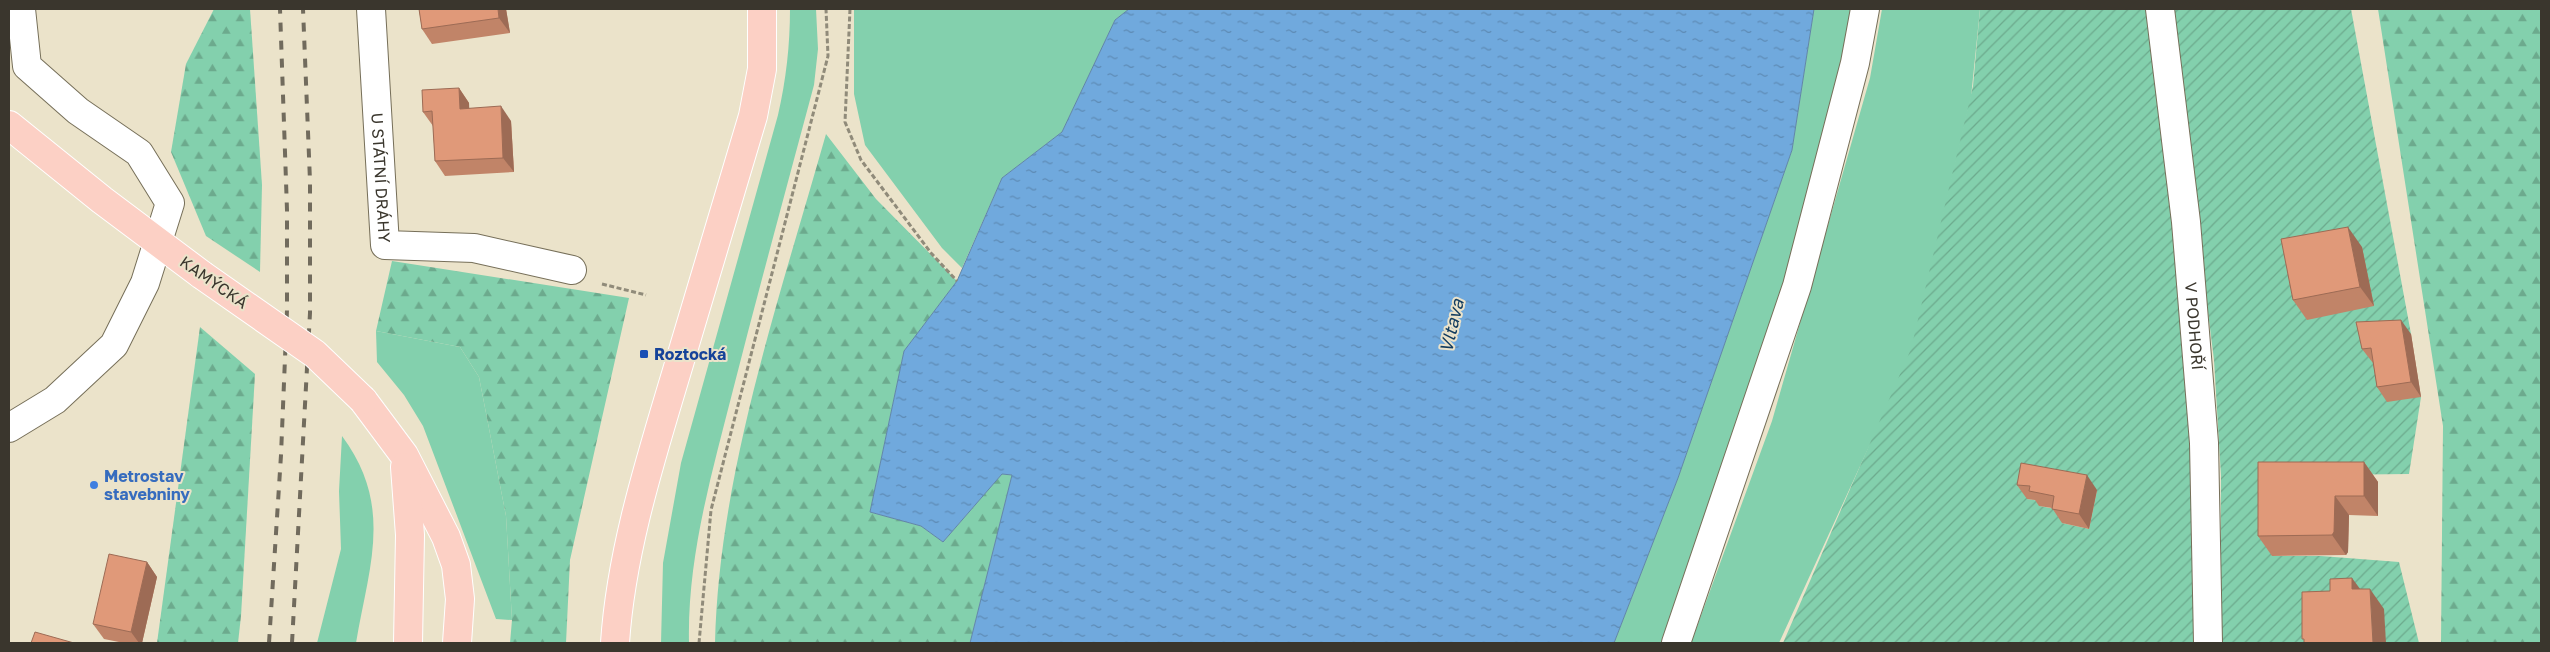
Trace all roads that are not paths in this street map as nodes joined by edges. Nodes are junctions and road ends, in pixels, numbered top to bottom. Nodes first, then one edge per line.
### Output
1 (21, 9) edge
2 (370, 9) edge
3 (762, 9) edge
4 (1865, 9) edge
5 (2160, 9) edge
6 (9, 125) edge
7 (159, 242) junction
8 (572, 270) dead end
9 (20, 410) edge
10 (9, 428) edge
11 (404, 455) junction
12 (407, 639) edge
13 (457, 643) edge
14 (615, 643) edge
15 (1676, 643) edge
16 (2208, 643) edge

1 - 7 street
2 - 8 street, U STÁTNÍ DRÁHY
3 - 14 main road
4 - 15 street
5 - 16 street, V PODHOŘÍ
6 - 7 main road, KAMÝCKÁ
7 - 9 street
7 - 11 main road, KAMÝCKÁ, bridge
9 - 10 street
11 - 12 main road
11 - 13 main road, KAMÝCKÁ

